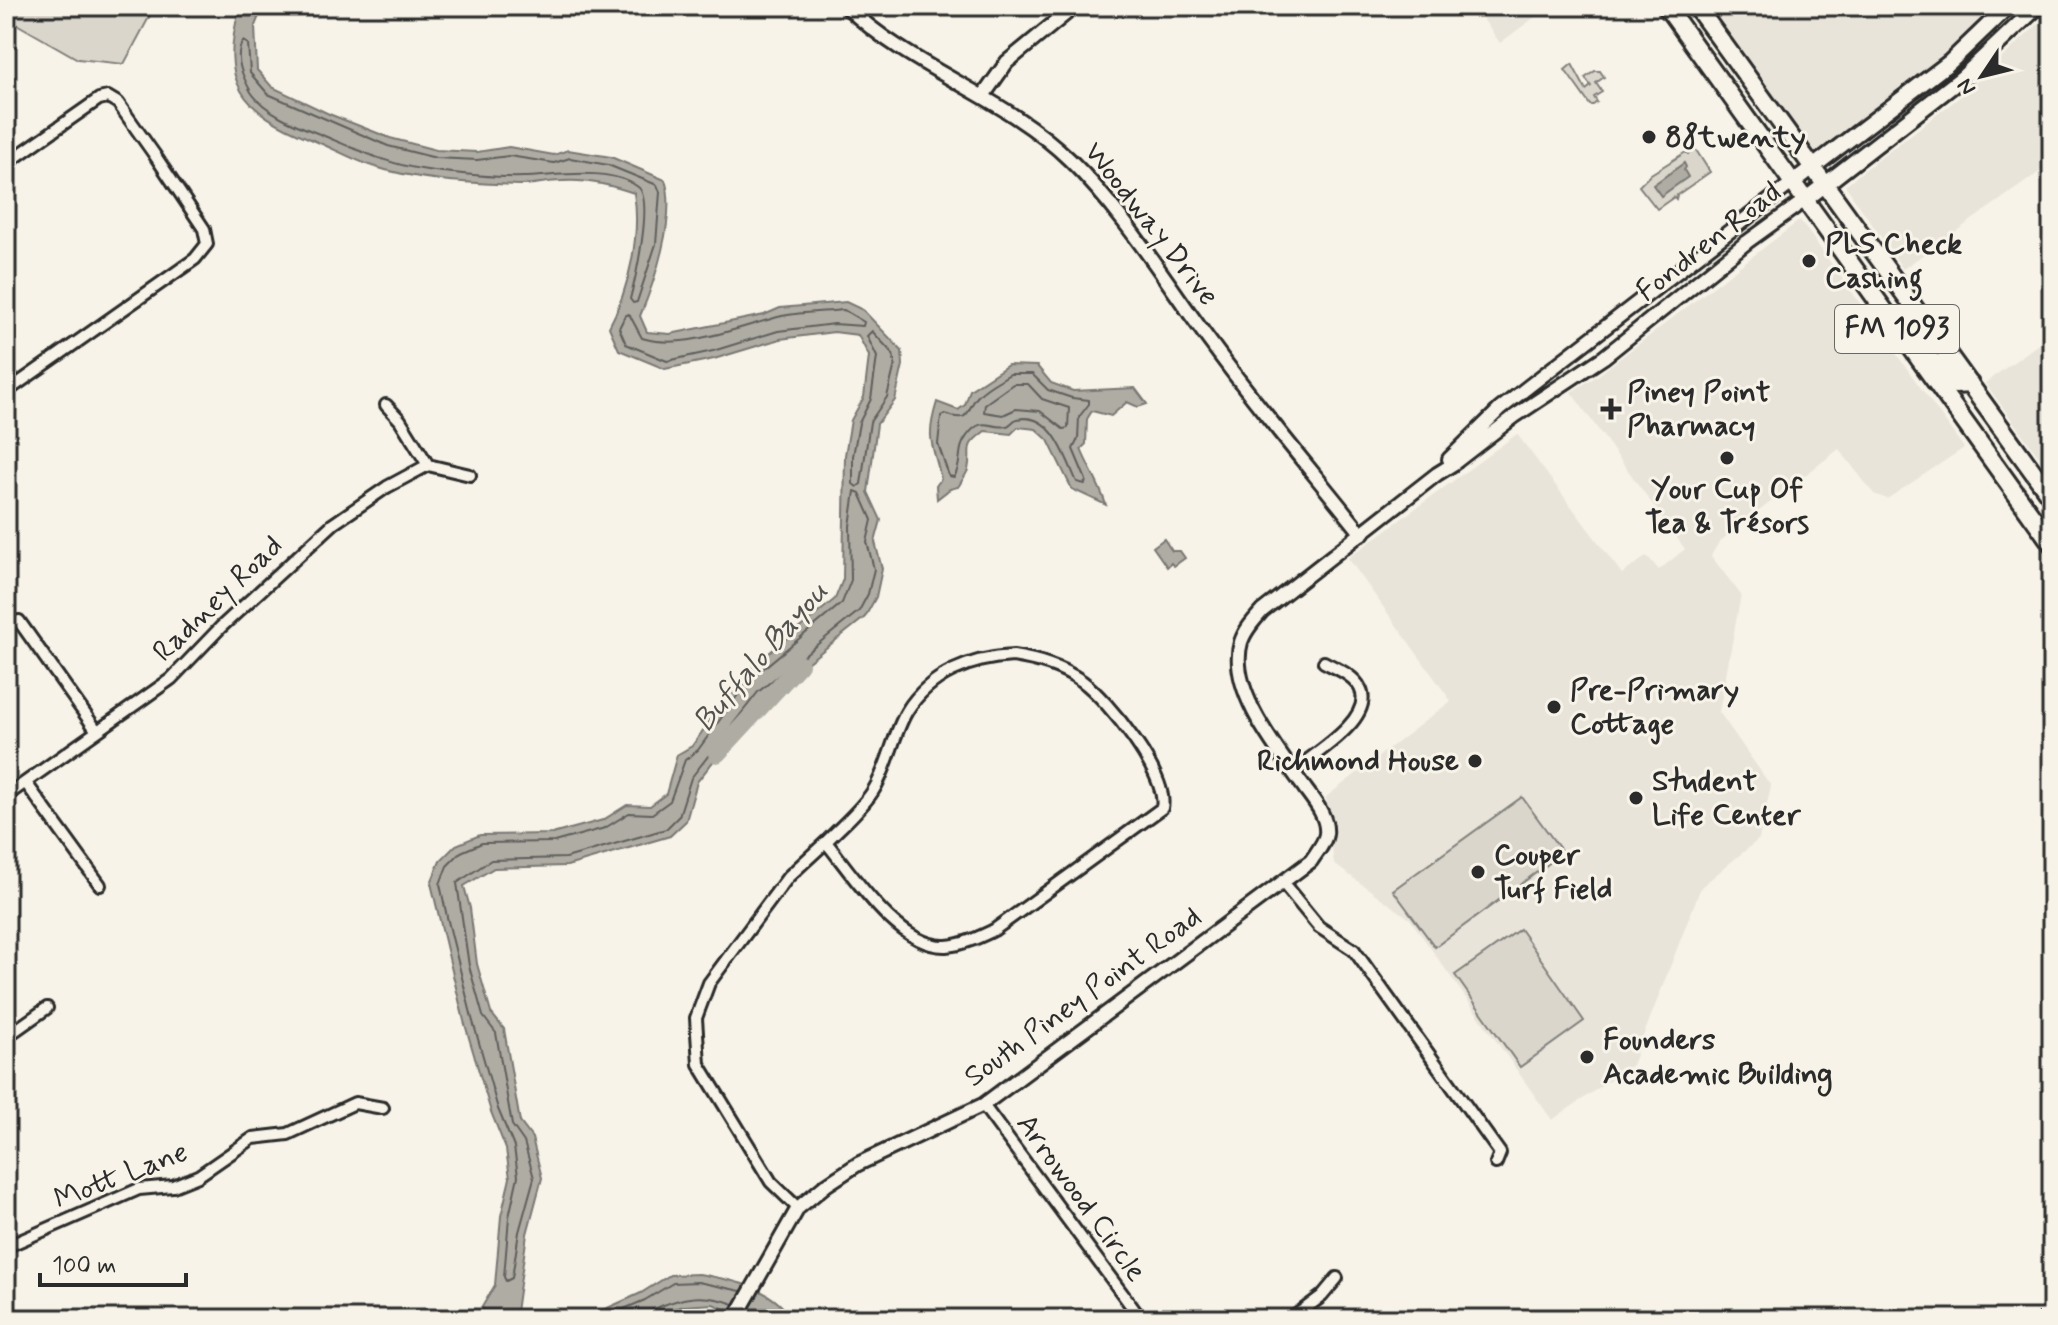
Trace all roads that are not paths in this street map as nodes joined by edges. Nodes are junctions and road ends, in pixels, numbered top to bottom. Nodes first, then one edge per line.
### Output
1 (846, 6) edge
2 (1075, 6) edge
3 (1666, 6) edge
4 (2008, 6) edge
5 (2038, 6) edge
6 (1705, 9) edge
7 (983, 96) junction
8 (6, 164) edge
9 (1812, 169) junction
10 (1792, 183) junction
11 (1824, 185) junction
12 (1805, 200) junction
13 (1920, 360) junction
14 (1970, 384) junction
15 (6, 392) edge
16 (386, 405) dead end
17 (1974, 436) junction
18 (428, 465) junction
19 (1437, 474) junction
20 (470, 475) dead end
21 (2037, 479) junction
22 (2052, 498) edge
23 (1362, 534) junction
24 (2052, 544) edge
25 (19, 621) dead end
26 (1324, 662) dead end
27 (1240, 668) joint
28 (97, 731) junction
29 (1293, 771) junction
30 (26, 783) junction
31 (6, 796) edge
32 (826, 842) junction
33 (1283, 883) junction
34 (100, 885) dead end
35 (47, 1008) dead end
36 (6, 1037) edge
37 (983, 1105) junction
38 (383, 1108) dead end
39 (1496, 1163) dead end
40 (798, 1208) junction
41 (6, 1247) edge
42 (1337, 1278) dead end
43 (2052, 1313) edge
44 (735, 1319) edge
45 (1141, 1319) edge
46 (1291, 1319) edge
47 (2043, 1319) edge

1 - 7 street, Woodway Drive
2 - 7 street
3 - 10 main road, FM 1093
4 - 9 main road, Fondren Road
5 - 11 main road, Fondren Road
6 - 9 main road, FM 1093
7 - 23 street, Woodway Drive
8 - 15 street
9 - 10 main road, Fondren Road
9 - 11 main road, FM 1093
10 - 12 main road, FM 1093
10 - 19 street, Fondren Road
11 - 12 main road, Fondren Road
11 - 14 main road, FM 1093
12 - 13 main road, FM 1093
12 - 19 street, Fondren Road
13 - 14 main road
13 - 17 main road, FM 1093
14 - 21 main road, FM 1093
16 - 18 street
17 - 21 main road
17 - 24 main road, FM 1093
18 - 20 street
18 - 28 street, Radney Road
19 - 23 street, Fondren Road
21 - 22 main road, FM 1093
23 - 27 street, Fondren Road
25 - 28 street
26 - 29 street
27 - 29 street, South Piney Point Road
28 - 30 street, Radney Road
29 - 33 street, South Piney Point Road
30 - 31 street, Radney Road
30 - 34 street
32 - 32 street
32 - 40 street
33 - 37 street, South Piney Point Road
33 - 39 street
35 - 36 street
37 - 40 street, South Piney Point Road
37 - 45 street, Arrowood Circle
38 - 41 street, Mott Lane
40 - 44 street, South Piney Point Road
42 - 46 street
43 - 47 street

